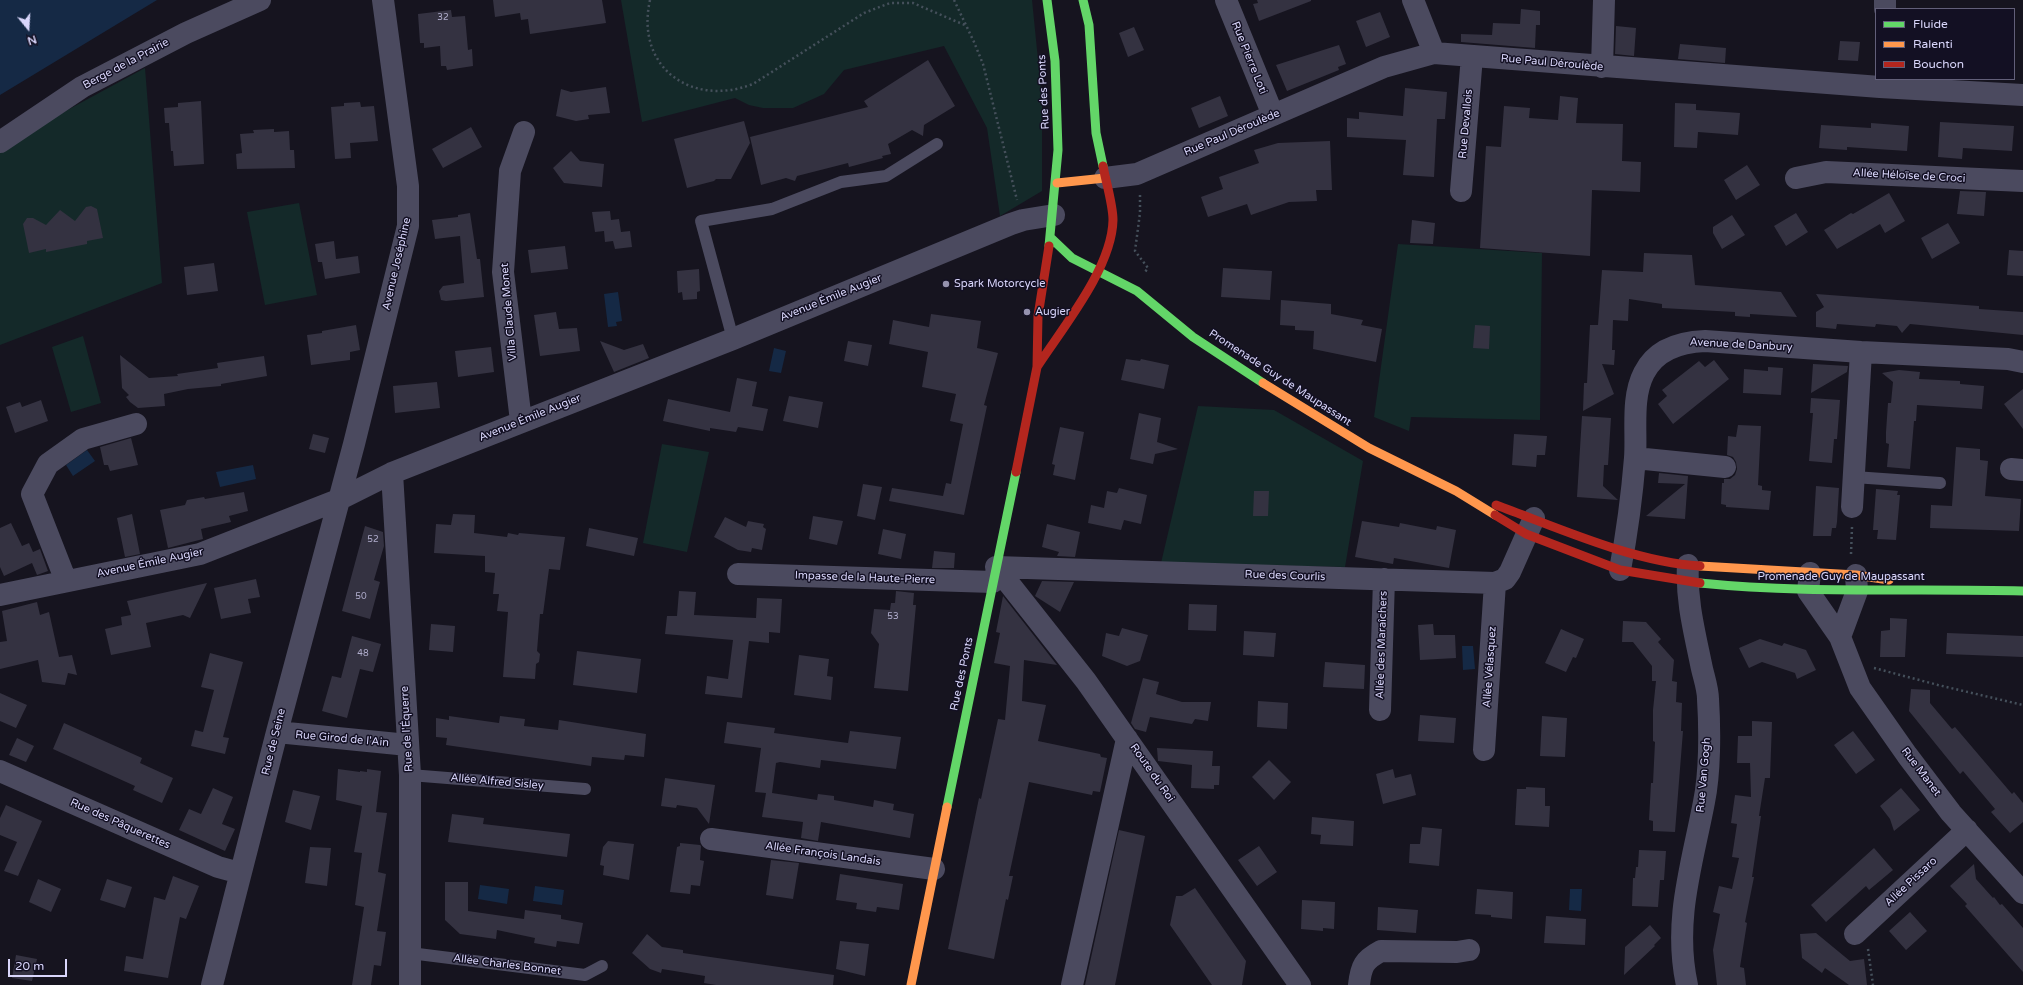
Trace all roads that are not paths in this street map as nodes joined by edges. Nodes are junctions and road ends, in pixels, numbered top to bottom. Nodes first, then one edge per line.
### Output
1 (260, 0) edge
2 (383, 0) edge
3 (1047, 0) edge
4 (1083, 0) edge
5 (1226, 0) edge
6 (1413, 0) edge
7 (1604, 0) edge
8 (1434, 53) junction
9 (1472, 56) junction
10 (1602, 67) junction
11 (1880, 83) edge
12 (2023, 95) edge
13 (1273, 115) junction
14 (524, 132) dead end
15 (0, 142) edge
16 (937, 144) dead end
17 (1105, 178) junction
18 (1796, 178) dead end
19 (2023, 181) edge
20 (1057, 183) junction
21 (1461, 191) dead end
22 (1054, 215) junction
23 (1051, 238) junction
24 (1099, 272) junction
25 (733, 338) junction
26 (1860, 352) junction
27 (2023, 362) edge
28 (1037, 367) junction
29 (521, 421) junction
30 (136, 424) dead end
31 (1635, 458) junction
32 (1725, 467) dead end
33 (392, 473) junction
34 (1854, 476) junction
35 (1940, 483) dead end
36 (1456, 491) junction
37 (338, 500) junction
38 (1852, 507) road end
39 (1530, 526) junction
40 (1622, 560) junction
41 (1687, 573) junction
42 (738, 574) dead end
43 (994, 575) junction
44 (1384, 579) junction
45 (66, 581) junction
46 (1809, 581) junction
47 (1854, 581) junction
48 (1496, 583) junction
49 (1958, 589) junction
50 (2023, 591) edge
51 (0, 595) edge
52 (1840, 637) junction
53 (1380, 710) dead end
54 (277, 732) junction
55 (1127, 739) junction
56 (408, 745) junction
57 (1484, 750) dead end
58 (0, 771) edge
59 (410, 775) junction
60 (585, 789) dead end
61 (1967, 830) junction
62 (711, 839) dead end
63 (934, 869) junction
64 (240, 873) junction
65 (2023, 893) edge
66 (1857, 933) road end
67 (1469, 950) dead end
68 (410, 953) junction
69 (602, 966) dead end
70 (212, 985) edge
71 (410, 985) edge
72 (911, 985) edge
73 (1072, 985) edge
74 (1300, 985) edge
75 (1359, 985) edge
76 (1687, 985) edge

1 - 15 street, Berge de la Prairie
2 - 37 street, Avenue Joséphine
3 - 20 street, Rue des Ponts
4 - 17 street
5 - 13 street, Rue Pierre Loti
6 - 8 street
7 - 10 street
8 - 9 street, Rue Paul Déroulède
8 - 13 street, Rue Paul Déroulède
9 - 10 street, Rue Paul Déroulède
9 - 21 street, Rue Devallois
10 - 11 street, Rue Paul Déroulède
11 - 12 street, Rue Paul Déroulède
13 - 17 street, Rue Paul Déroulède
14 - 29 street, Villa Claude Monet
16 - 25 lane
17 - 20 street
17 - 24 street, Rue des Ponts
18 - 19 street, Allée Héloïse de Croci
20 - 22 street, Rue des Ponts
22 - 23 street, Rue des Ponts
22 - 25 street, Avenue Émile Augier
23 - 24 street, Promenade Guy de Maupassant
23 - 28 street, Rue des Ponts
24 - 28 street, Rue des Ponts
24 - 36 street, Promenade Guy de Maupassant
25 - 29 street, Avenue Émile Augier
26 - 27 street, Avenue de Danbury
26 - 31 street, Avenue de Danbury
26 - 34 street
28 - 43 street, Rue des Ponts
29 - 33 street, Avenue Émile Augier
30 - 45 street
31 - 32 street
31 - 40 street, Avenue de Danbury
33 - 37 street, Avenue Émile Augier
33 - 56 street, Rue de l'Équerre
34 - 35 lane
34 - 38 street
36 - 39 street, Promenade Guy de Maupassant
36 - 39 street, Promenade Guy de Maupassant
37 - 45 street, Avenue Émile Augier
37 - 54 street, Rue de Seine
39 - 40 street, Promenade Guy de Maupassant
39 - 40 street, Promenade Guy de Maupassant
39 - 48 street
40 - 41 street, Promenade Guy de Maupassant
40 - 41 street, Promenade Guy de Maupassant
41 - 46 street, Promenade Guy de Maupassant
41 - 46 street, Promenade Guy de Maupassant
41 - 76 street, Rue Van Gogh
42 - 43 street, Impasse de la Haute-Pierre
43 - 44 street, Rue des Courlis
43 - 55 street, Route du Roi
43 - 63 street, Rue des Ponts
44 - 48 street, Rue des Courlis
44 - 53 street, Allée des Maraîchers
45 - 51 street, Avenue Émile Augier
46 - 47 street, Promenade Guy de Maupassant
46 - 47 street, Promenade Guy de Maupassant
46 - 52 street, Rue Manet
47 - 49 street, Promenade Guy de Maupassant
47 - 49 street, Promenade Guy de Maupassant
47 - 52 street
48 - 57 street, Allée Vélasquez
49 - 50 street, Promenade Guy de Maupassant
52 - 61 street, Rue Manet
54 - 56 street, Rue Girod de l'Ain
54 - 64 street, Rue de Seine
55 - 73 street
55 - 74 street, Route du Roi
56 - 59 street, Rue de l'Équerre
58 - 64 street, Rue des Pâquerettes
59 - 60 lane, Allée Alfred Sisley
59 - 68 street, Rue de l'Équerre
61 - 65 street, Rue Manet
61 - 66 street, Allée Pissaro
62 - 63 street, Allée François Landais
63 - 72 street, Rue des Ponts
64 - 70 street, Rue de Seine
67 - 75 street
68 - 69 lane, Allée Charles Bonnet
68 - 71 street, Rue de l'Équerre

